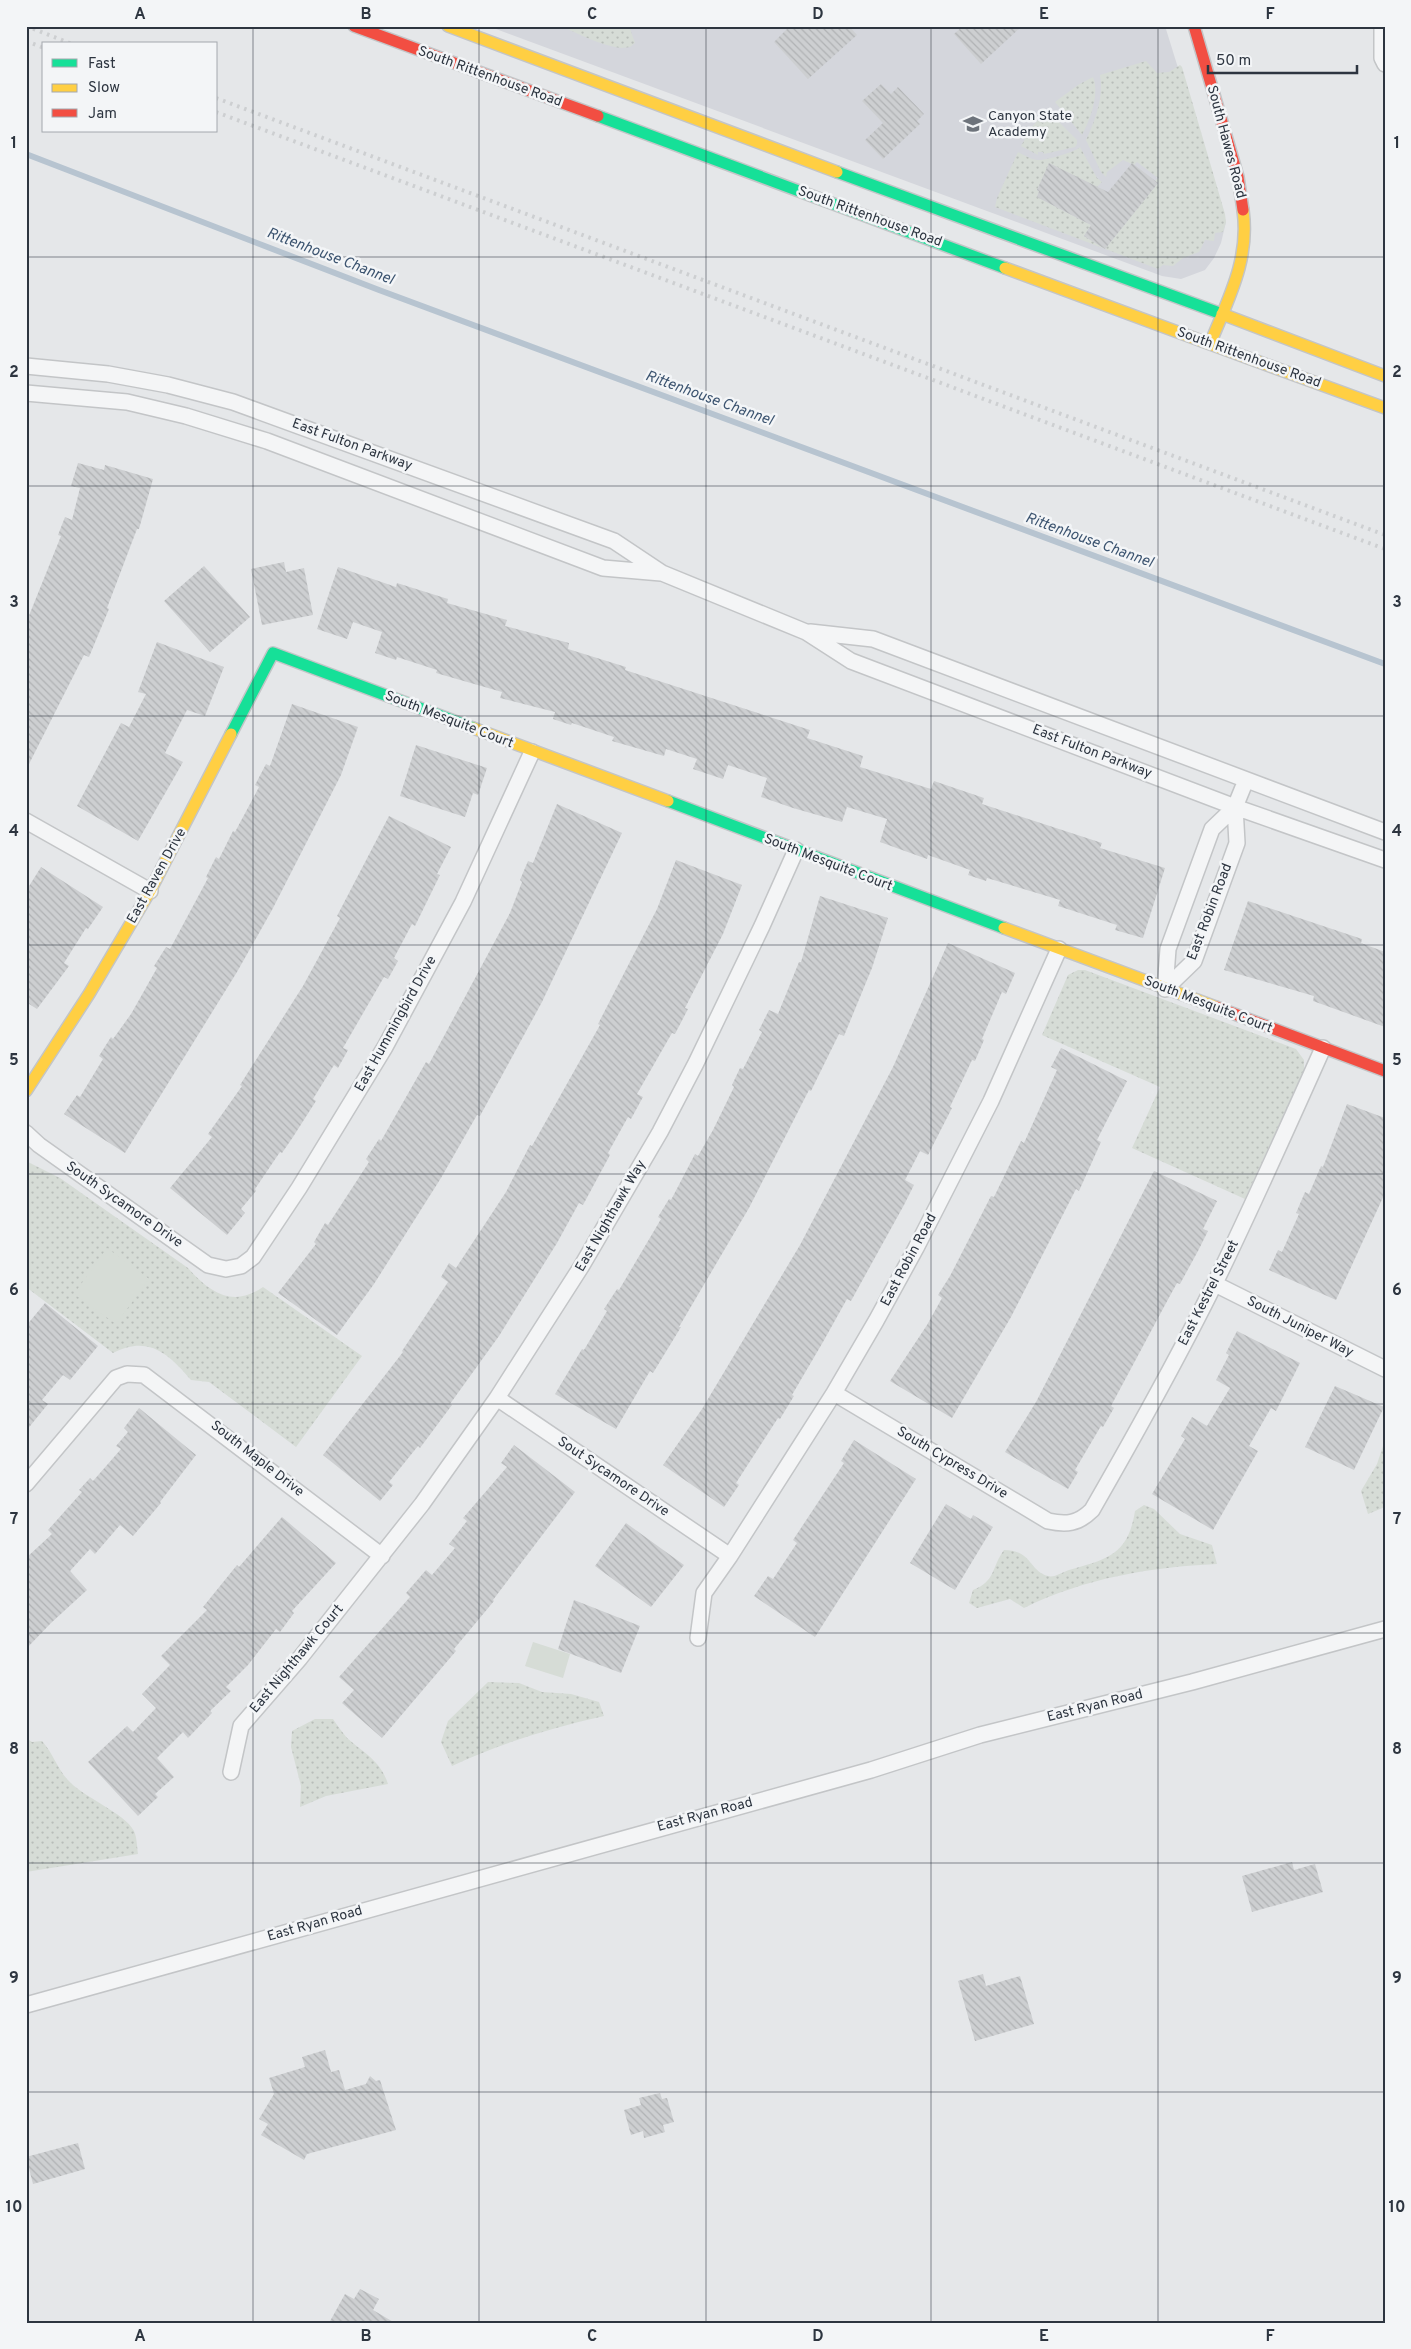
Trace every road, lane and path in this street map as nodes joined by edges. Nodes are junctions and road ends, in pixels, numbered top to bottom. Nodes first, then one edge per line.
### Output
1 (354, 26) edge
2 (448, 26) edge
3 (1194, 26) edge
4 (1382, 26) edge
5 (1385, 64) edge
6 (1222, 314) junction
7 (1210, 344) junction
8 (26, 366) edge
9 (1385, 376) edge
10 (26, 393) edge
11 (1385, 408) edge
12 (662, 574) junction
13 (806, 632) junction
14 (273, 653) joint
15 (532, 752) junction
16 (1246, 780) junction
17 (1235, 807) junction
18 (26, 821) edge
19 (1385, 832) edge
20 (796, 850) junction
21 (1385, 860) edge
22 (150, 891) junction
23 (1059, 949) junction
24 (1165, 988) junction
25 (1323, 1048) junction
26 (1385, 1071) edge
27 (26, 1091) edge
28 (26, 1133) edge
29 (226, 1269) joint
30 (1215, 1284) junction
31 (1385, 1369) edge
32 (834, 1392) junction
33 (497, 1398) junction
34 (26, 1484) edge
35 (1072, 1523) joint
36 (382, 1556) junction
37 (730, 1556) junction
38 (1385, 1629) edge
39 (698, 1638) dead end
40 (231, 1772) dead end
41 (26, 2005) edge

1 - 7 main road, South Rittenhouse Road
2 - 6 main road
3 - 6 main road, South Hawes Road
4 - 5 street
6 - 7 main road, South Hawes Road
6 - 9 main road
7 - 11 main road, South Rittenhouse Road
8 - 12 street, East Fulton Parkway
10 - 12 street, East Fulton Parkway
12 - 13 street, East Fulton Parkway
13 - 16 street, East Fulton Parkway
13 - 17 street, East Fulton Parkway
14 - 15 main road, South Mesquite Court
14 - 22 main road, East Raven Drive
15 - 20 main road, South Mesquite Court
15 - 29 street, East Hummingbird Drive
16 - 17 street, East Robin Road
16 - 19 street, East Fulton Parkway
17 - 21 street, East Fulton Parkway
17 - 24 street, East Robin Road
17 - 24 street, East Robin Road
18 - 22 street
20 - 23 main road, South Mesquite Court
20 - 33 street, East Nighthawk Way
22 - 27 main road, East Raven Drive
23 - 24 main road, South Mesquite Court
23 - 32 street, East Robin Road
24 - 25 main road, South Mesquite Court
25 - 26 main road, South Mesquite Court
25 - 30 street, East Kestrel Street
28 - 29 street, South Sycamore Drive
30 - 31 street, South Juniper Way
30 - 35 street, East Kestrel Street
32 - 35 street, South Cypress Drive
32 - 37 street, East Robin Road
33 - 36 street, East Nighthawk Way
33 - 37 street, Sout Sycamore Drive
34 - 36 street, South Maple Drive
36 - 40 street, East Nighthawk Court
37 - 39 street, East Robin Road
38 - 41 street, East Ryan Road

